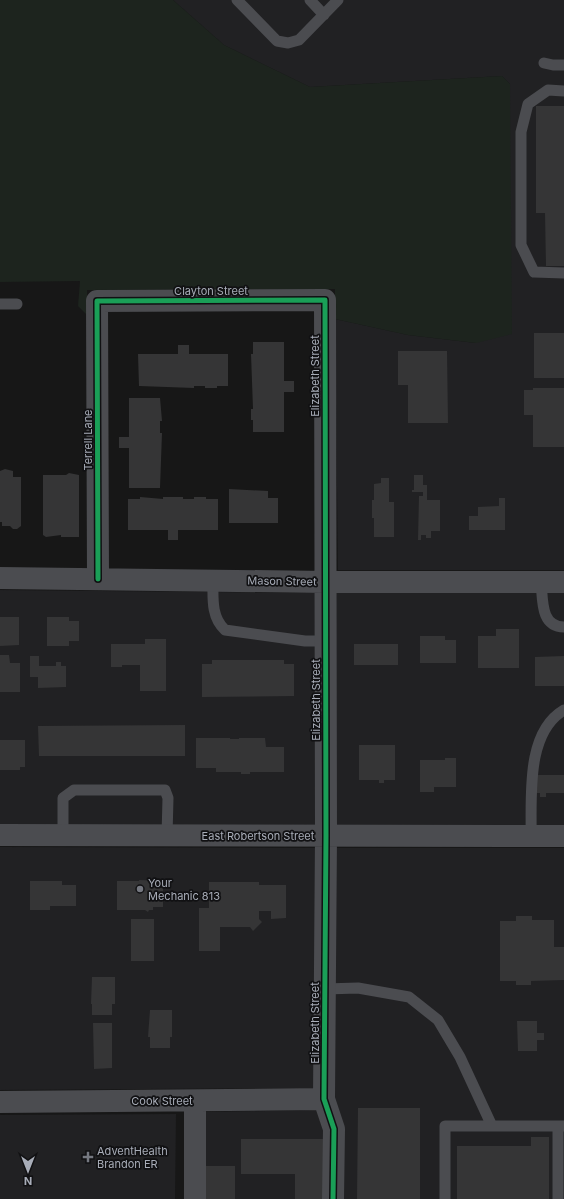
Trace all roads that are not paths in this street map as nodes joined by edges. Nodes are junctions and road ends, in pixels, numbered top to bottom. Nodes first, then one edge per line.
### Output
1 (237, 0) edge
2 (310, 0) edge
3 (338, 0) edge
4 (324, 15) junction
5 (544, 63) dead end
6 (564, 65) edge
7 (564, 91) edge
8 (564, 273) edge
9 (325, 300) joint
10 (97, 301) joint
11 (0, 304) edge
12 (17, 304) dead end
13 (0, 578) edge
14 (98, 579) junction
15 (213, 580) junction
16 (326, 582) junction
17 (541, 582) junction
18 (564, 582) edge
19 (564, 627) edge
20 (326, 641) junction
21 (564, 710) edge
22 (0, 835) edge
23 (63, 835) junction
24 (167, 836) junction
25 (326, 836) junction
26 (531, 836) junction
27 (564, 836) edge
28 (325, 989) junction
29 (324, 1099) junction
30 (195, 1101) junction
31 (0, 1102) edge
32 (492, 1126) junction
33 (561, 1126) edge
34 (195, 1199) edge
35 (334, 1199) edge
36 (445, 1199) edge
37 (558, 1199) edge

1 - 4 lane
2 - 4 lane
3 - 4 lane
5 - 6 lane
7 - 8 lane
9 - 10 street, Clayton Street
9 - 16 street, Elizabeth Street
10 - 14 street, Terrell Lane
11 - 12 lane
13 - 14 street, Mason Street
14 - 15 street, Mason Street
15 - 16 street, Mason Street
15 - 20 lane
16 - 17 street, Mason Street
16 - 20 street, Elizabeth Street
17 - 18 street, Mason Street
17 - 19 lane
20 - 25 street, Elizabeth Street
21 - 26 lane
22 - 23 street, East Robertson Street
23 - 24 street, East Robertson Street
23 - 24 lane
24 - 25 street, East Robertson Street
25 - 26 street, East Robertson Street
25 - 28 street, Elizabeth Street
26 - 27 street, East Robertson Street
28 - 29 street, Elizabeth Street
28 - 32 lane
29 - 30 street, Cook Street
29 - 35 street, Elizabeth Street
30 - 31 street, Cook Street
30 - 34 street
32 - 33 lane
32 - 36 lane
33 - 37 lane

